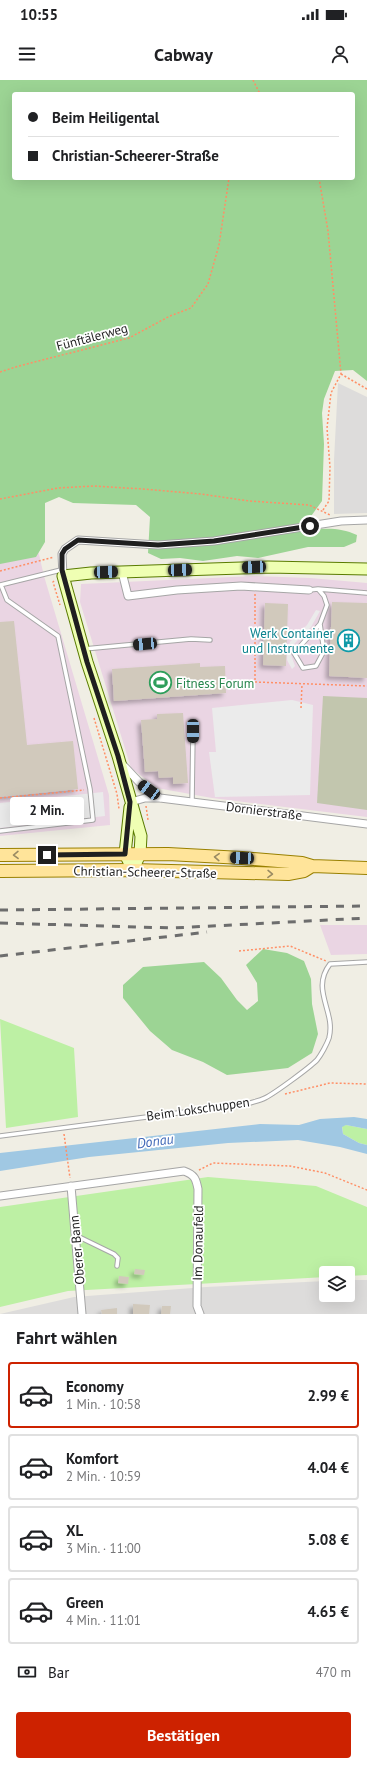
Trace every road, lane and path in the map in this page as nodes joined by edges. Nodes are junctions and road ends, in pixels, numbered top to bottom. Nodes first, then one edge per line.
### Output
1 (253, 80) edge
2 (259, 92) edge
3 (229, 180) edge
4 (319, 180) edge
5 (0, 372) edge
6 (341, 374) junction
7 (367, 389) edge
8 (0, 499) edge
9 (322, 510) junction
10 (367, 520) edge
11 (341, 521) junction
12 (62, 554) junction
13 (367, 569) edge
14 (0, 571) edge
15 (122, 572) junction
16 (62, 573) junction
17 (1, 585) edge
18 (256, 586) junction
19 (309, 590) joint
20 (318, 590) junction
21 (367, 593) edge
22 (320, 624) junction
23 (210, 640) dead end
24 (83, 649) junction
25 (302, 684) junction
26 (367, 686) edge
27 (301, 708) dead end
28 (193, 731) dead end
29 (118, 756) junction
30 (90, 789) junction
31 (70, 791) junction
32 (46, 794) junction
33 (70, 795) dead end
34 (23, 796) junction
35 (0, 798) edge
36 (46, 798) dead end
37 (160, 798) junction
38 (23, 800) dead end
39 (130, 802) junction
40 (192, 802) junction
41 (367, 824) edge
42 (0, 830) edge
43 (125, 854) junction
44 (140, 854) junction
45 (0, 855) edge
46 (312, 866) junction
47 (367, 868) edge
48 (133, 870) junction
49 (0, 871) edge
50 (239, 951) dead end
51 (367, 962) edge
52 (330, 964) junction
53 (367, 1084) edge
54 (264, 1099) junction
55 (64, 1130) dead end
56 (0, 1136) edge
57 (69, 1172) dead end
58 (193, 1174) junction
59 (71, 1186) junction
60 (367, 1190) edge
61 (0, 1196) edge
62 (75, 1235) junction
63 (118, 1266) dead end
64 (82, 1314) edge
65 (200, 1314) edge

1 - 2 path
3 - 5 path, Fünftälerweg
4 - 6 path
6 - 7 path
6 - 9 path
8 - 9 path
9 - 11 path
10 - 11 street
11 - 12 street
12 - 14 path
12 - 16 street
13 - 15 street
15 - 16 street
15 - 18 street
16 - 17 lane
16 - 24 street
17 - 30 lane
18 - 19 street
18 - 25 path
19 - 20 lane
20 - 21 lane
20 - 22 lane
22 - 22 lane
23 - 24 lane
24 - 29 street
25 - 26 path
25 - 27 path
28 - 40 lane
29 - 37 street
29 - 39 street
30 - 31 path
30 - 42 lane
31 - 32 path
31 - 33 path
32 - 34 path
32 - 36 path
34 - 35 path
34 - 38 path
37 - 39 street, Dornierstraße
37 - 40 street, Dornierstraße
39 - 43 street
39 - 44 street
40 - 41 street, Dornierstraße
43 - 44 main road, Christian-Scheerer-Straße
43 -> 45 main road, Christian-Scheerer-Straße
43 - 48 street
46 -> 44 main road, Christian-Scheerer-Straße
44 - 48 street
46 - 47 main road, Christian-Scheerer-Straße
48 -> 46 main road, Christian-Scheerer-Straße
48 - 49 main road, Christian-Scheerer-Straße
50 - 52 path
51 - 52 lane
52 - 54 lane, Beim Lokschuppen
53 - 54 path
54 - 56 lane, Beim Lokschuppen
55 - 57 path
58 - 59 street
58 - 60 path
58 - 65 street, Im Donaufeld
59 - 61 street
59 - 62 street, Oberer Bann
62 - 63 lane
62 - 64 street, Oberer Bann

